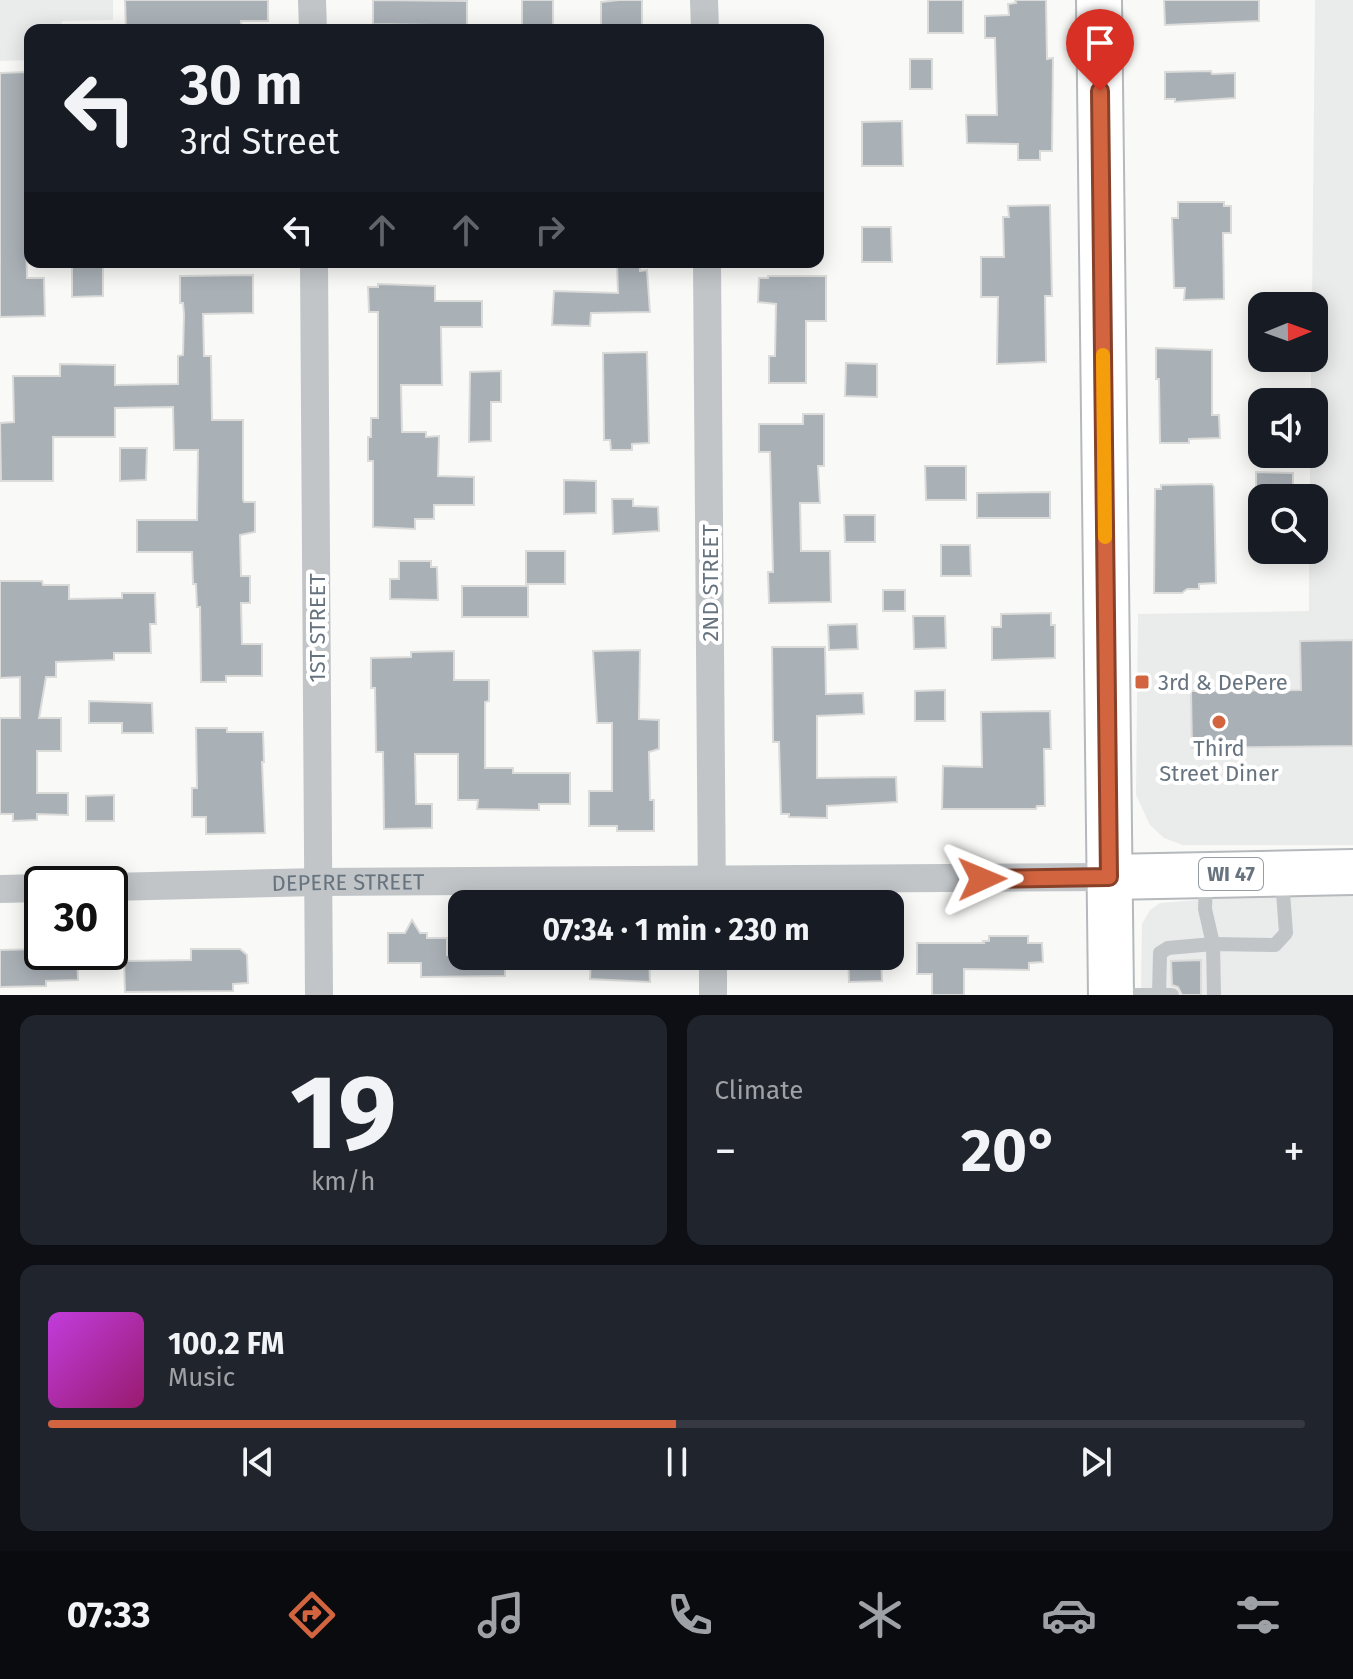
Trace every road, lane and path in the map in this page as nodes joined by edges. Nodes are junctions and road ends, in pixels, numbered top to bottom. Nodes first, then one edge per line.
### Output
1 (312, 0) edge
2 (704, 0) edge
3 (1099, 0) edge
4 (313, 24) edge
5 (705, 24) edge
6 (314, 268) edge
7 (707, 268) edge
8 (1353, 872) edge
9 (1282, 873) junction
10 (1206, 875) junction
11 (1109, 877) junction
12 (318, 882) junction
13 (128, 887) edge
14 (24, 888) edge
15 (0, 889) edge
16 (605, 890) edge
17 (712, 890) edge
18 (786, 890) edge
19 (1213, 944) junction
20 (713, 970) edge
21 (1201, 994) edge
22 (1214, 994) edge
23 (319, 995) edge
24 (713, 995) edge
25 (1111, 995) edge
26 (1135, 995) edge
27 (1159, 995) edge
28 (1172, 995) edge

1 - 4 street
2 - 5 street
3 - 11 main road
6 - 12 street, 1ST STREET
7 - 17 street, 2ND STREET
8 - 9 main road, DEPERE STREET / WI 47
9 - 10 main road, DEPERE STREET / WI 47
9 - 19 lane
10 - 11 main road, DEPERE STREET / WI 47
10 - 19 lane
11 - 18 street, DEPERE STREET
11 - 25 main road
12 - 13 street, DEPERE STREET
12 - 16 street, DEPERE STREET
12 - 23 street, 1ST STREET
14 - 15 street
19 - 22 lane
19 - 27 lane
20 - 24 street
21 - 22 lane
26 - 27 lane
27 - 28 lane

